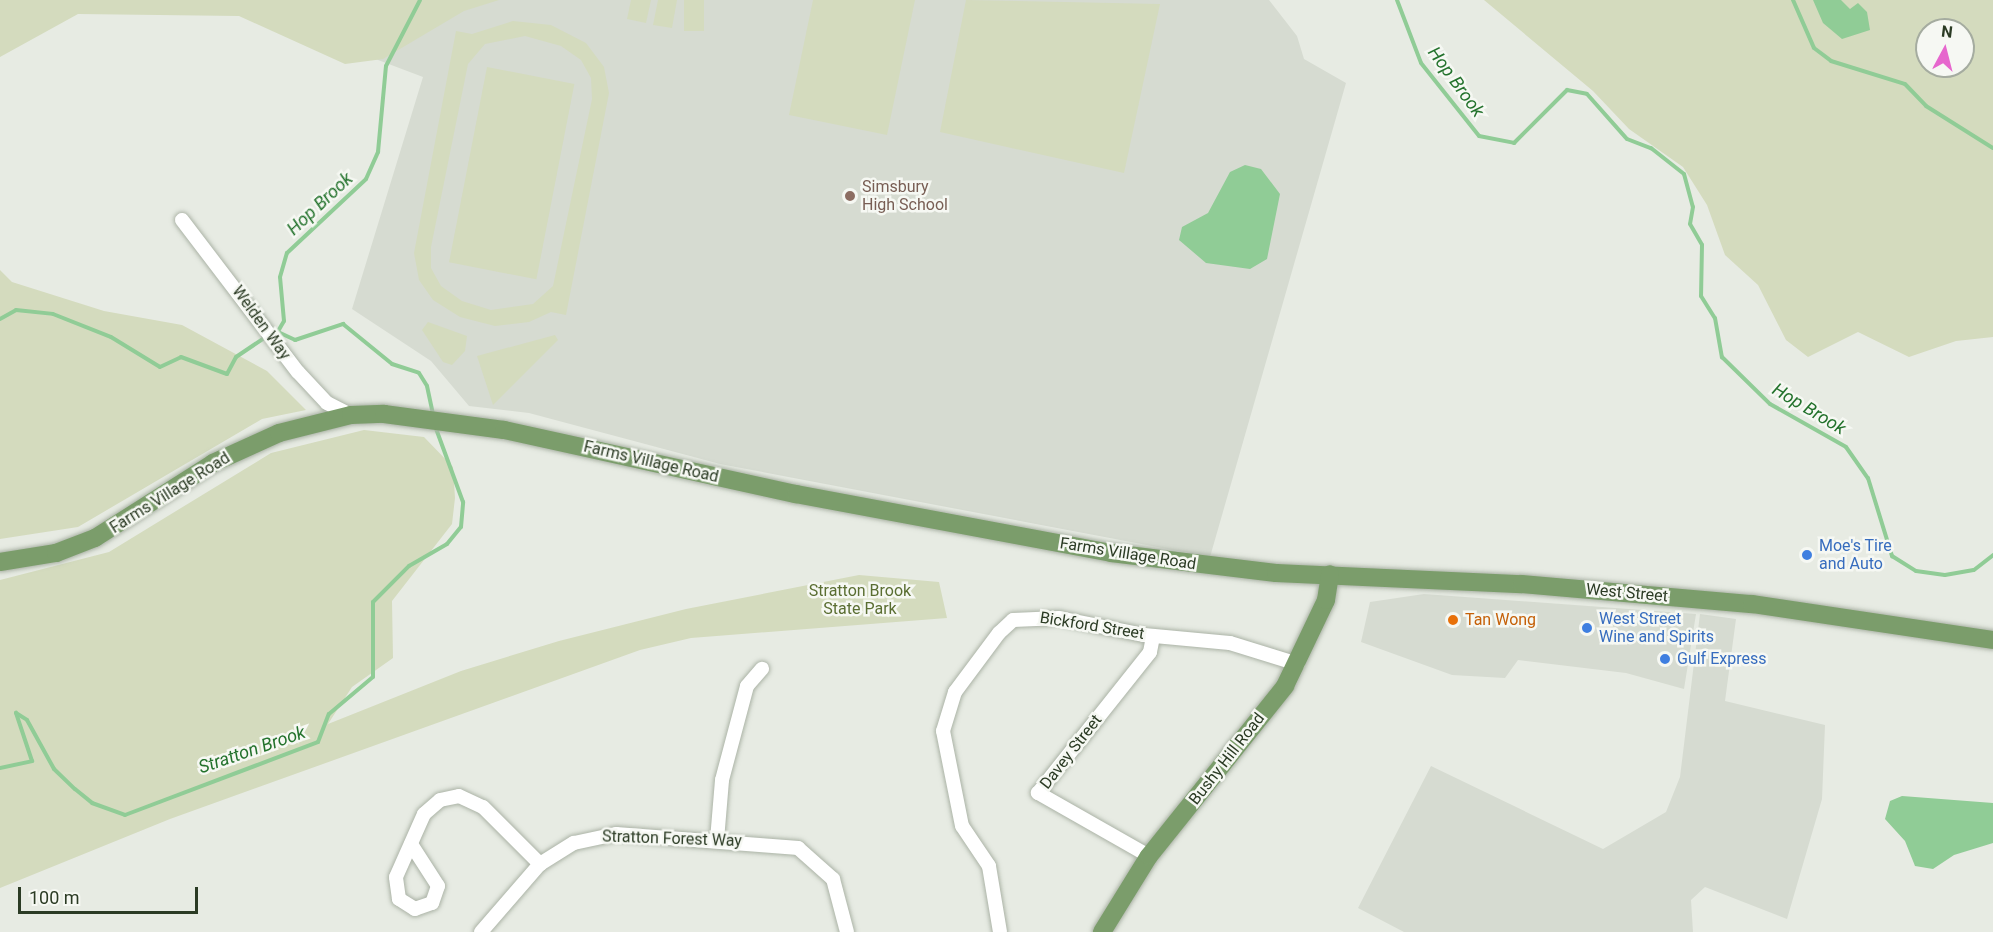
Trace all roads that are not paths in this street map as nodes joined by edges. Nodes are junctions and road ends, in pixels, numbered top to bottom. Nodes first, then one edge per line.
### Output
1 (182, 220) dead end
2 (351, 415) junction
3 (0, 561) edge
4 (1330, 574) junction
5 (1153, 636) junction
6 (1993, 640) edge
7 (1298, 664) junction
8 (762, 669) dead end
9 (717, 840) junction
10 (411, 844) dead end
11 (1149, 856) junction
12 (540, 864) junction
13 (481, 932) edge
14 (847, 932) edge
15 (1000, 932) edge
16 (1102, 932) edge

1 - 2 street, Welden Way
2 - 3 main road, Farms Village Road
2 - 4 main road, Farms Village Road
4 - 6 main road, West Street
4 - 7 main road, Bushy Hill Road
5 - 7 street, Bickford Street
5 - 11 street, Davey Street
5 - 15 street, Bickford Street
7 - 11 main road, Bushy Hill Road
8 - 9 street
9 - 12 street, Stratton Forest Way
9 - 14 street, Stratton Forest Way
10 - 12 street
11 - 16 main road, Bushy Hill Road
12 - 13 street, Stratton Forest Way

